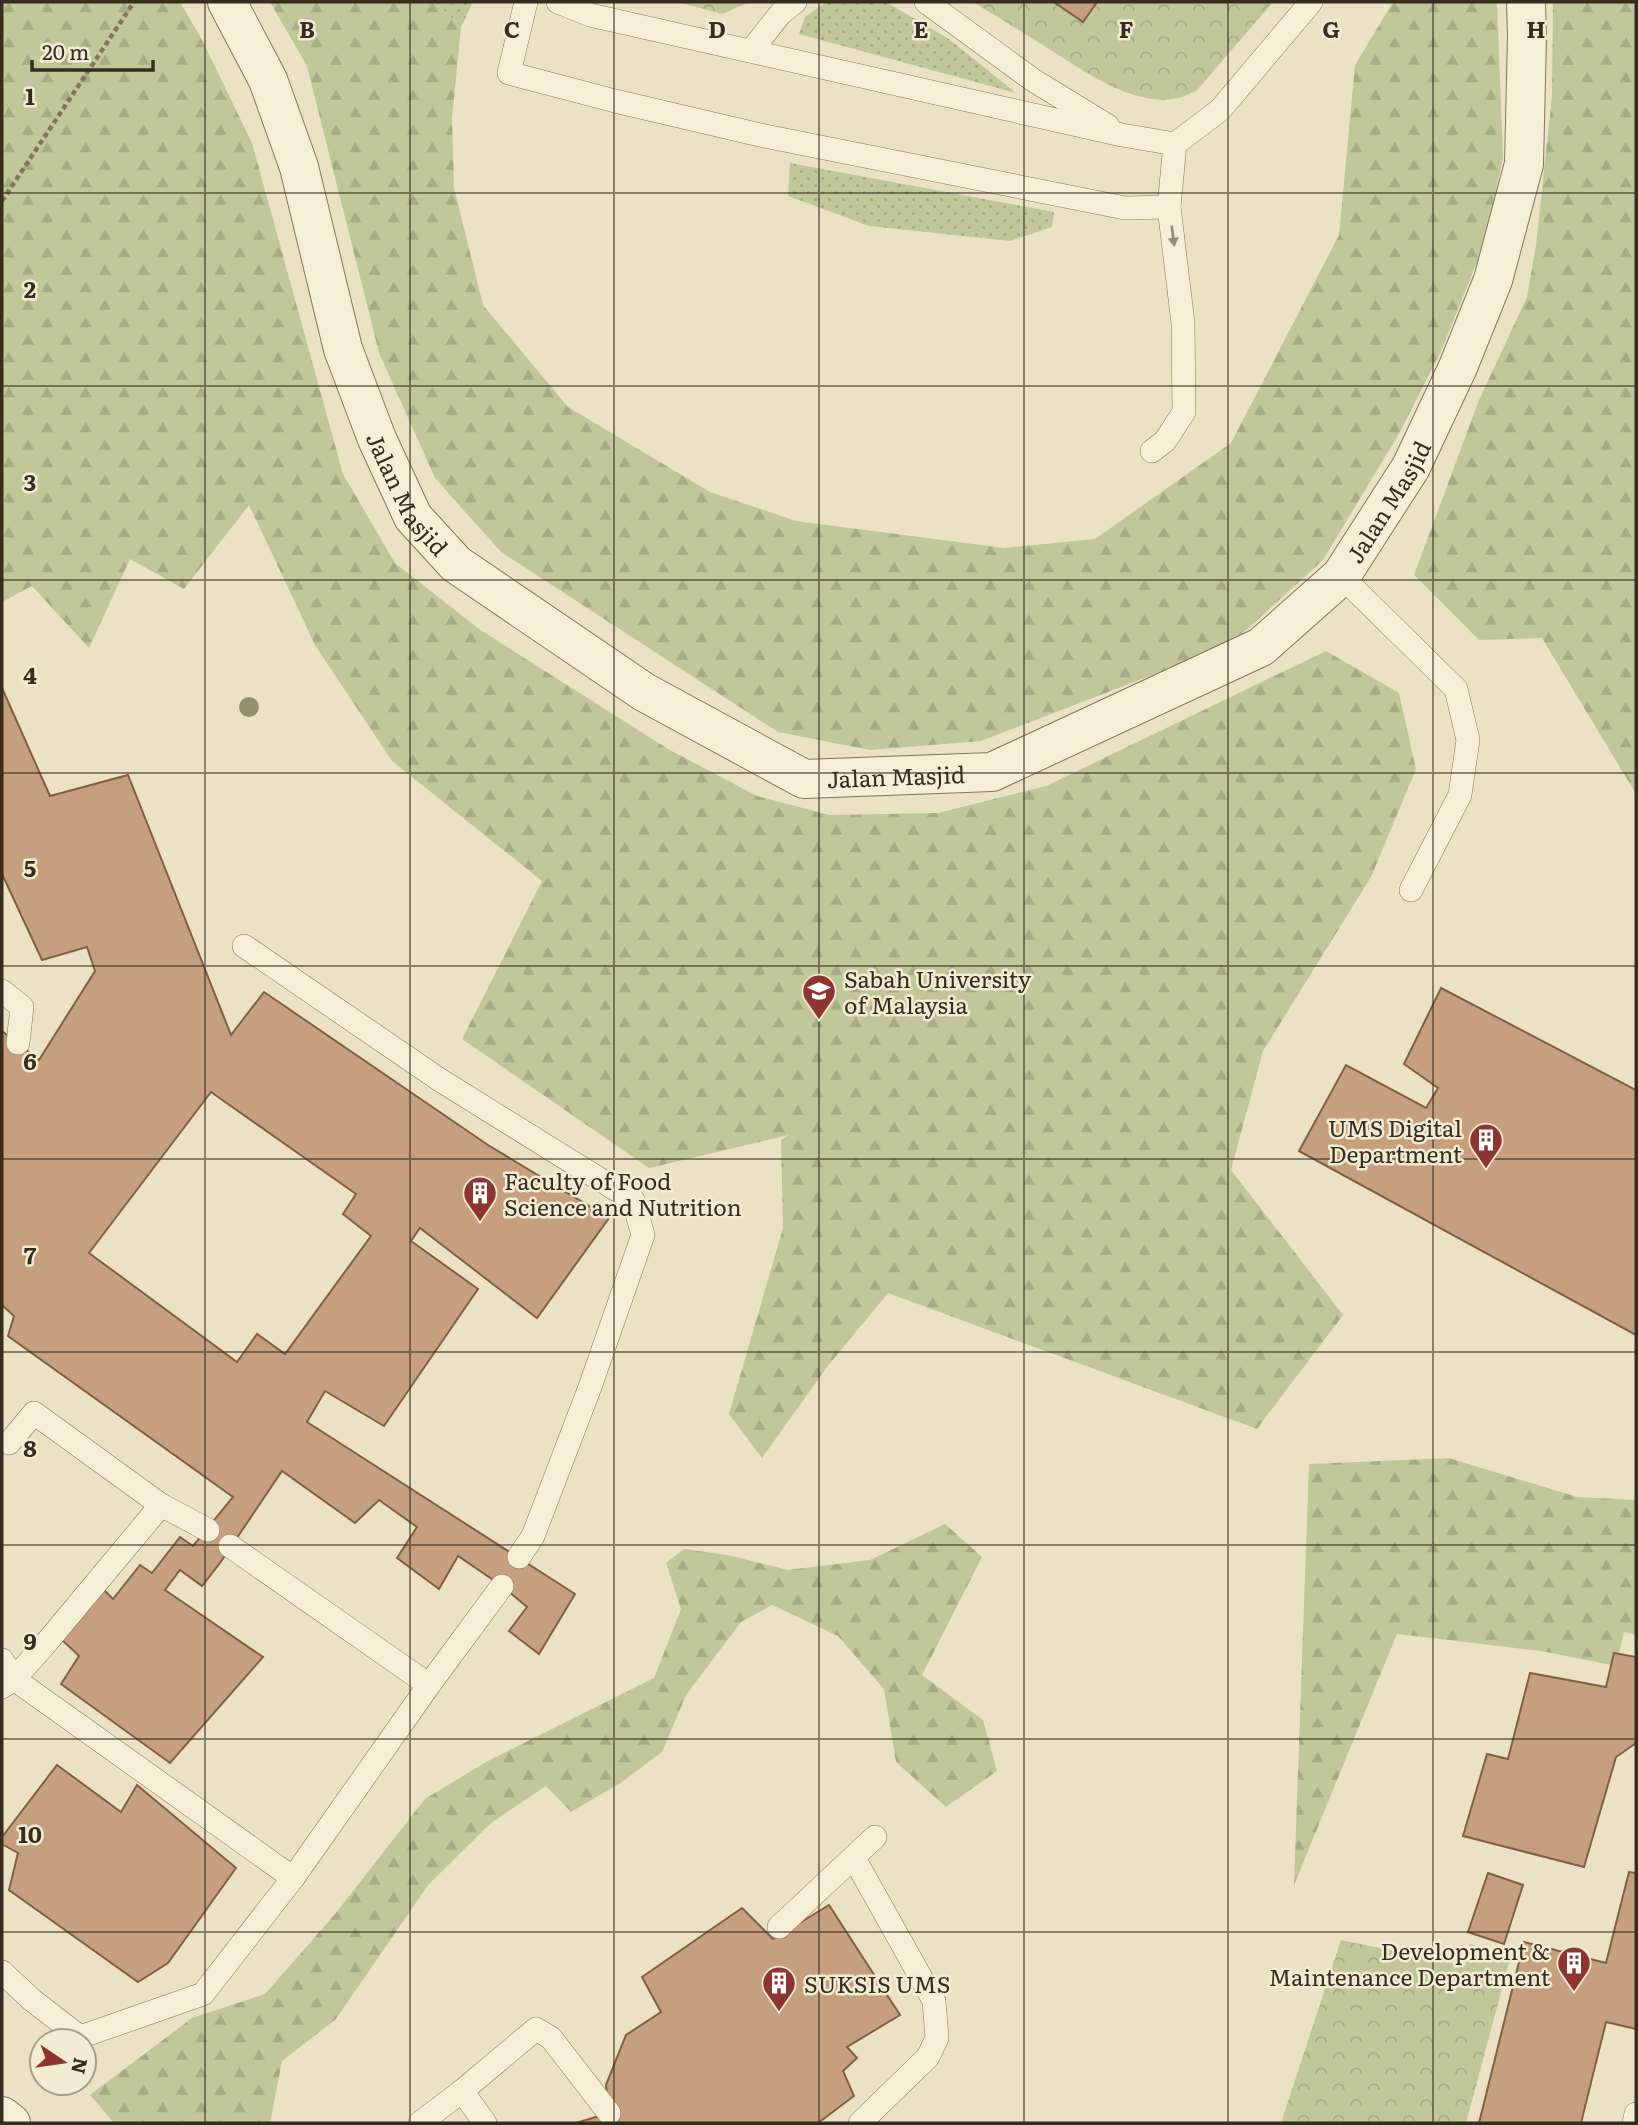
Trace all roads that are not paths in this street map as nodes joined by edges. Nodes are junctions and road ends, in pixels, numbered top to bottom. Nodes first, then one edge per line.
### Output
1 (227, 2) edge
2 (526, 2) edge
3 (558, 2) edge
4 (795, 2) edge
5 (926, 2) edge
6 (1311, 2) edge
7 (1525, 2) edge
8 (751, 51) junction
9 (1122, 135) junction
10 (1175, 144) junction
11 (1169, 206) junction
12 (1152, 451) dead end
13 (1341, 576) junction
14 (1411, 890) dead end
15 (244, 946) dead end
16 (2, 991) edge
17 (18, 1043) dead end
18 (9, 1443) dead end
19 (160, 1504) junction
20 (208, 1530) dead end
21 (230, 1546) dead end
22 (519, 1557) dead end
23 (502, 1586) dead end
24 (6, 1675) edge
25 (429, 1685) junction
26 (875, 1837) dead end
27 (854, 1858) junction
28 (293, 1878) junction
29 (779, 1927) dead end
30 (2, 1972) edge
31 (463, 2091) junction
32 (609, 2113) dead end
33 (1636, 2114) edge
34 (2, 2116) edge
35 (11, 2123) edge
36 (419, 2123) edge
37 (485, 2123) edge
38 (860, 2123) edge
39 (1634, 2123) edge

1 - 13 street, Jalan Masjid
2 - 11 lane
3 - 8 lane
4 - 8 lane
5 - 9 lane
6 - 10 lane
7 - 13 street, Jalan Masjid
8 - 9 lane
9 - 10 lane
10 - 11 lane
11 -> 12 lane
13 - 14 lane
15 - 22 lane
16 - 17 lane
18 - 19 lane
19 - 20 lane
19 - 24 lane
21 - 25 lane
23 - 25 lane
24 - 28 lane
25 - 28 lane
26 - 27 lane
27 - 29 lane
27 - 38 lane
28 - 30 lane
31 - 32 lane
31 - 36 lane
31 - 37 lane
33 - 39 lane
34 - 35 street

